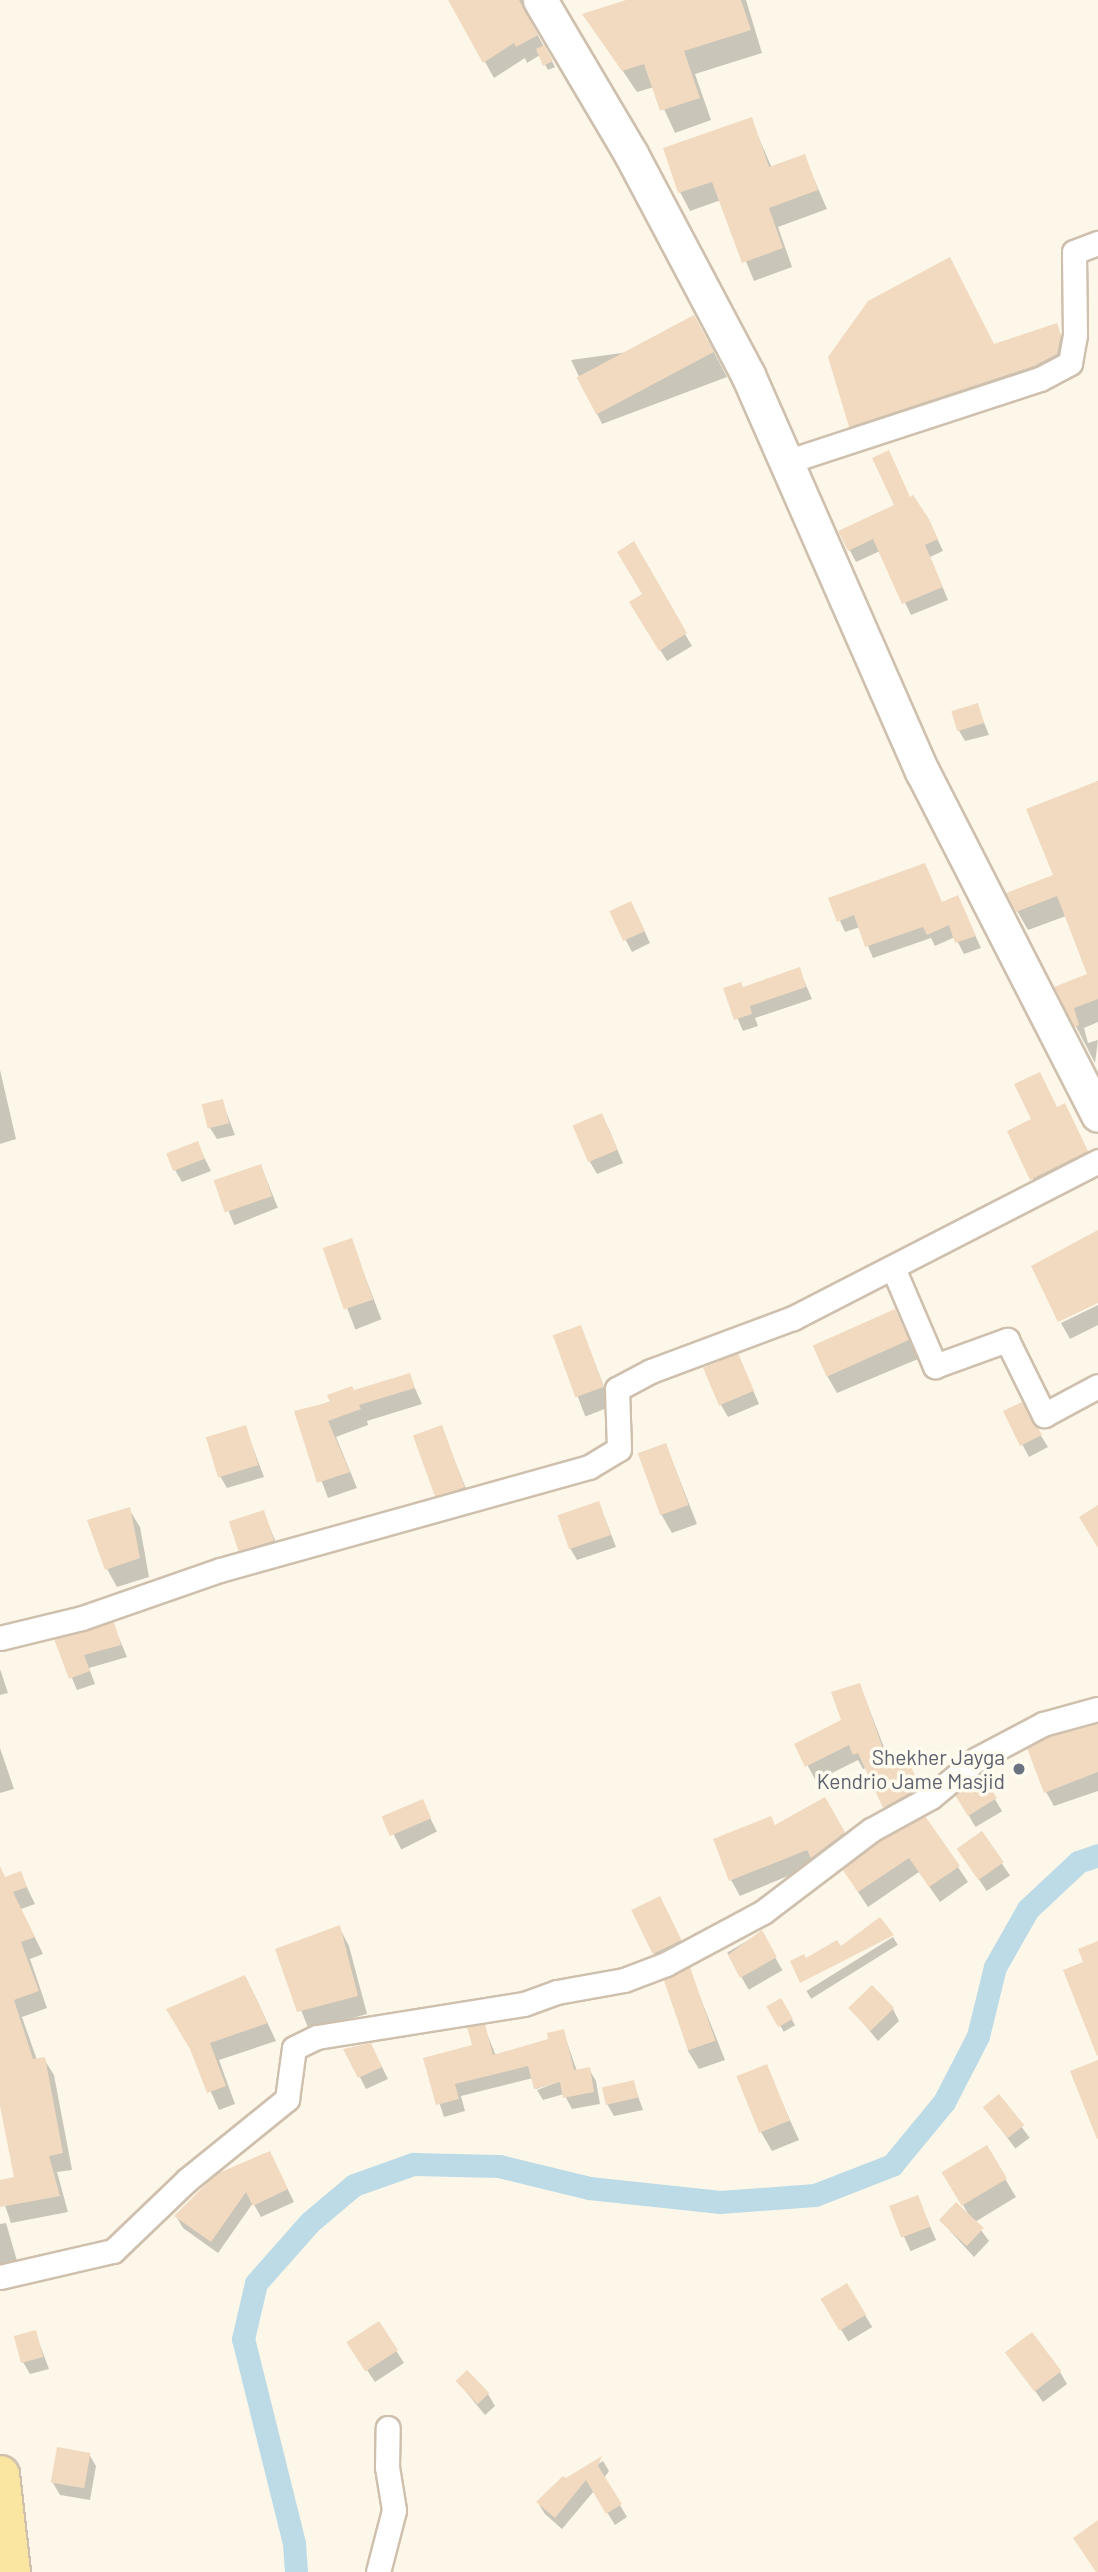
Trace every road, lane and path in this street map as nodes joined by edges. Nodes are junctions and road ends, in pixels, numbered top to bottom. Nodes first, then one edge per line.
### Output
1 (540, 0) edge
2 (1098, 243) edge
3 (786, 462) junction
4 (1098, 1115) edge
5 (1098, 1161) edge
6 (894, 1268) junction
7 (1098, 1385) edge
8 (0, 1638) edge
9 (1098, 1709) edge
10 (0, 2277) edge
11 (388, 2428) dead end
12 (0, 2474) edge
13 (11, 2572) edge
14 (379, 2572) edge

1 - 3 main road
2 - 3 street
3 - 4 main road
5 - 6 street
6 - 7 street
6 - 8 street
9 - 10 street
11 - 14 street
12 - 13 main road

